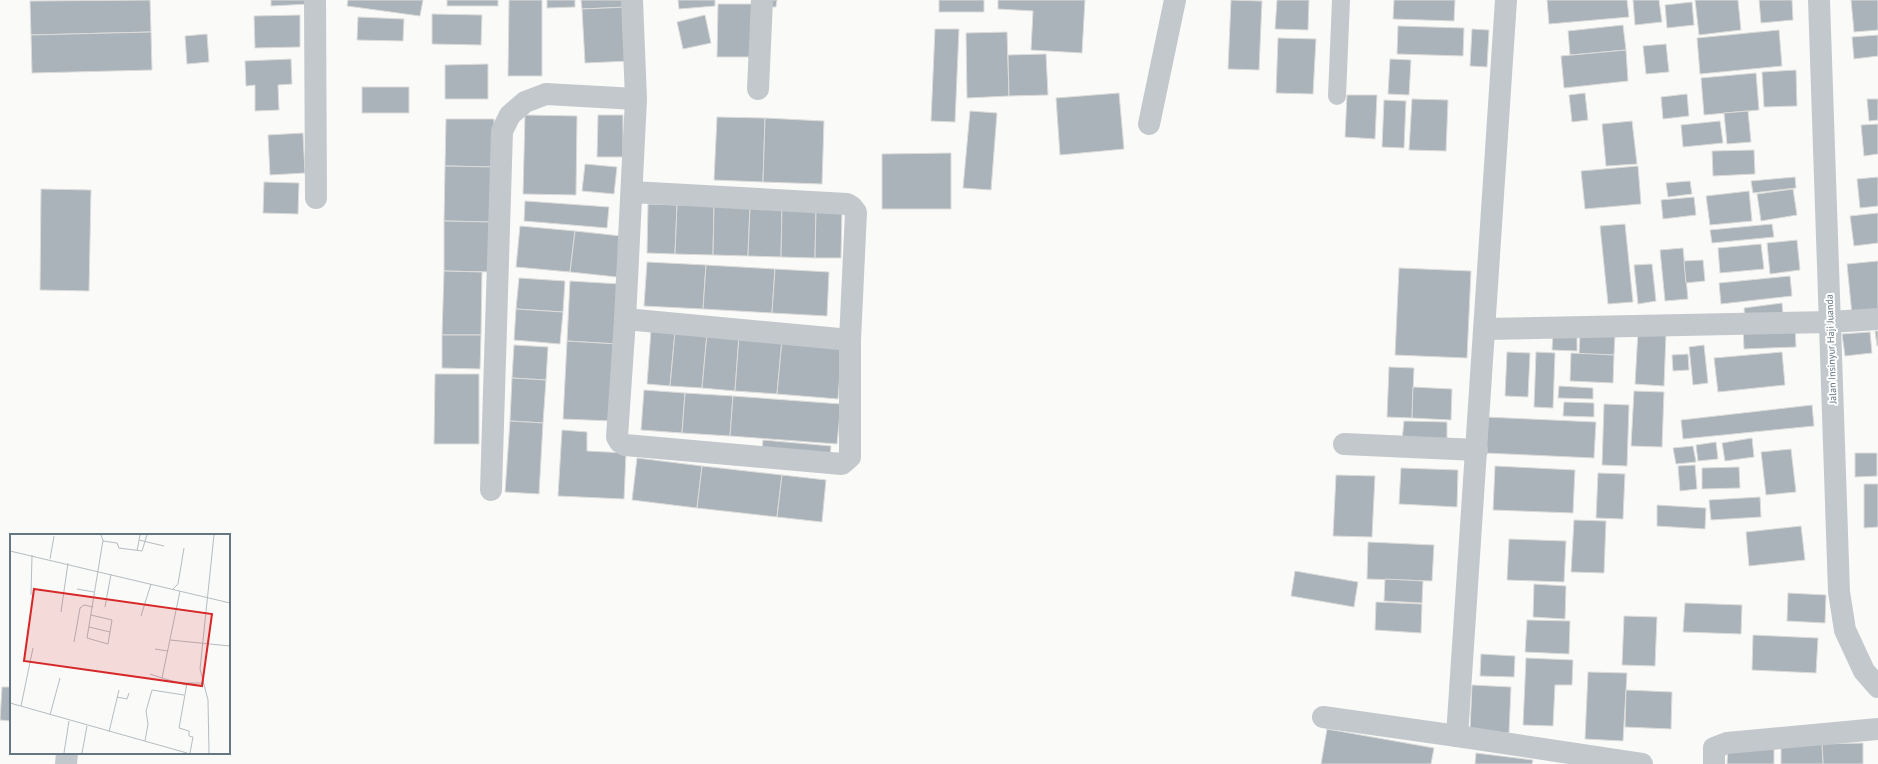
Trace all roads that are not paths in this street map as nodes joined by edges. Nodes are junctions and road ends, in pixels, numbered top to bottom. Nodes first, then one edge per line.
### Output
1 (315, 0) edge
2 (632, 0) edge
3 (762, 0) edge
4 (1175, 0) edge
5 (1341, 0) edge
6 (1506, 0) edge
7 (1819, 0) edge
8 (758, 89) dead end
9 (1337, 96) dead end
10 (636, 99) junction
11 (1149, 124) dead end
12 (632, 192) junction
13 (316, 198) dead end
14 (625, 319) junction
15 (1878, 319) edge
16 (1830, 322) junction
17 (1485, 329) junction
18 (850, 340) junction
19 (1344, 444) dead end
20 (1477, 450) junction
21 (491, 490) dead end
22 (1878, 687) edge
23 (1322, 717) dead end
24 (1878, 729) edge
25 (1457, 736) junction
26 (67, 754) edge
27 (66, 764) edge
28 (1642, 764) edge
29 (1714, 764) edge

1 - 13 street
2 - 10 street
3 - 8 street
4 - 11 street
5 - 9 lane
6 - 17 street
7 - 16 street, Jalan Insinyur Haji Juanda
10 - 12 street
10 - 21 street
12 - 14 street
12 - 18 street
14 - 18 street
14 - 18 street
15 - 16 street
16 - 17 street
16 - 22 street, Jalan Insinyur Haji Juanda
17 - 20 street
19 - 20 street
20 - 25 street
23 - 25 street
24 - 29 street
25 - 28 street
26 - 27 street

